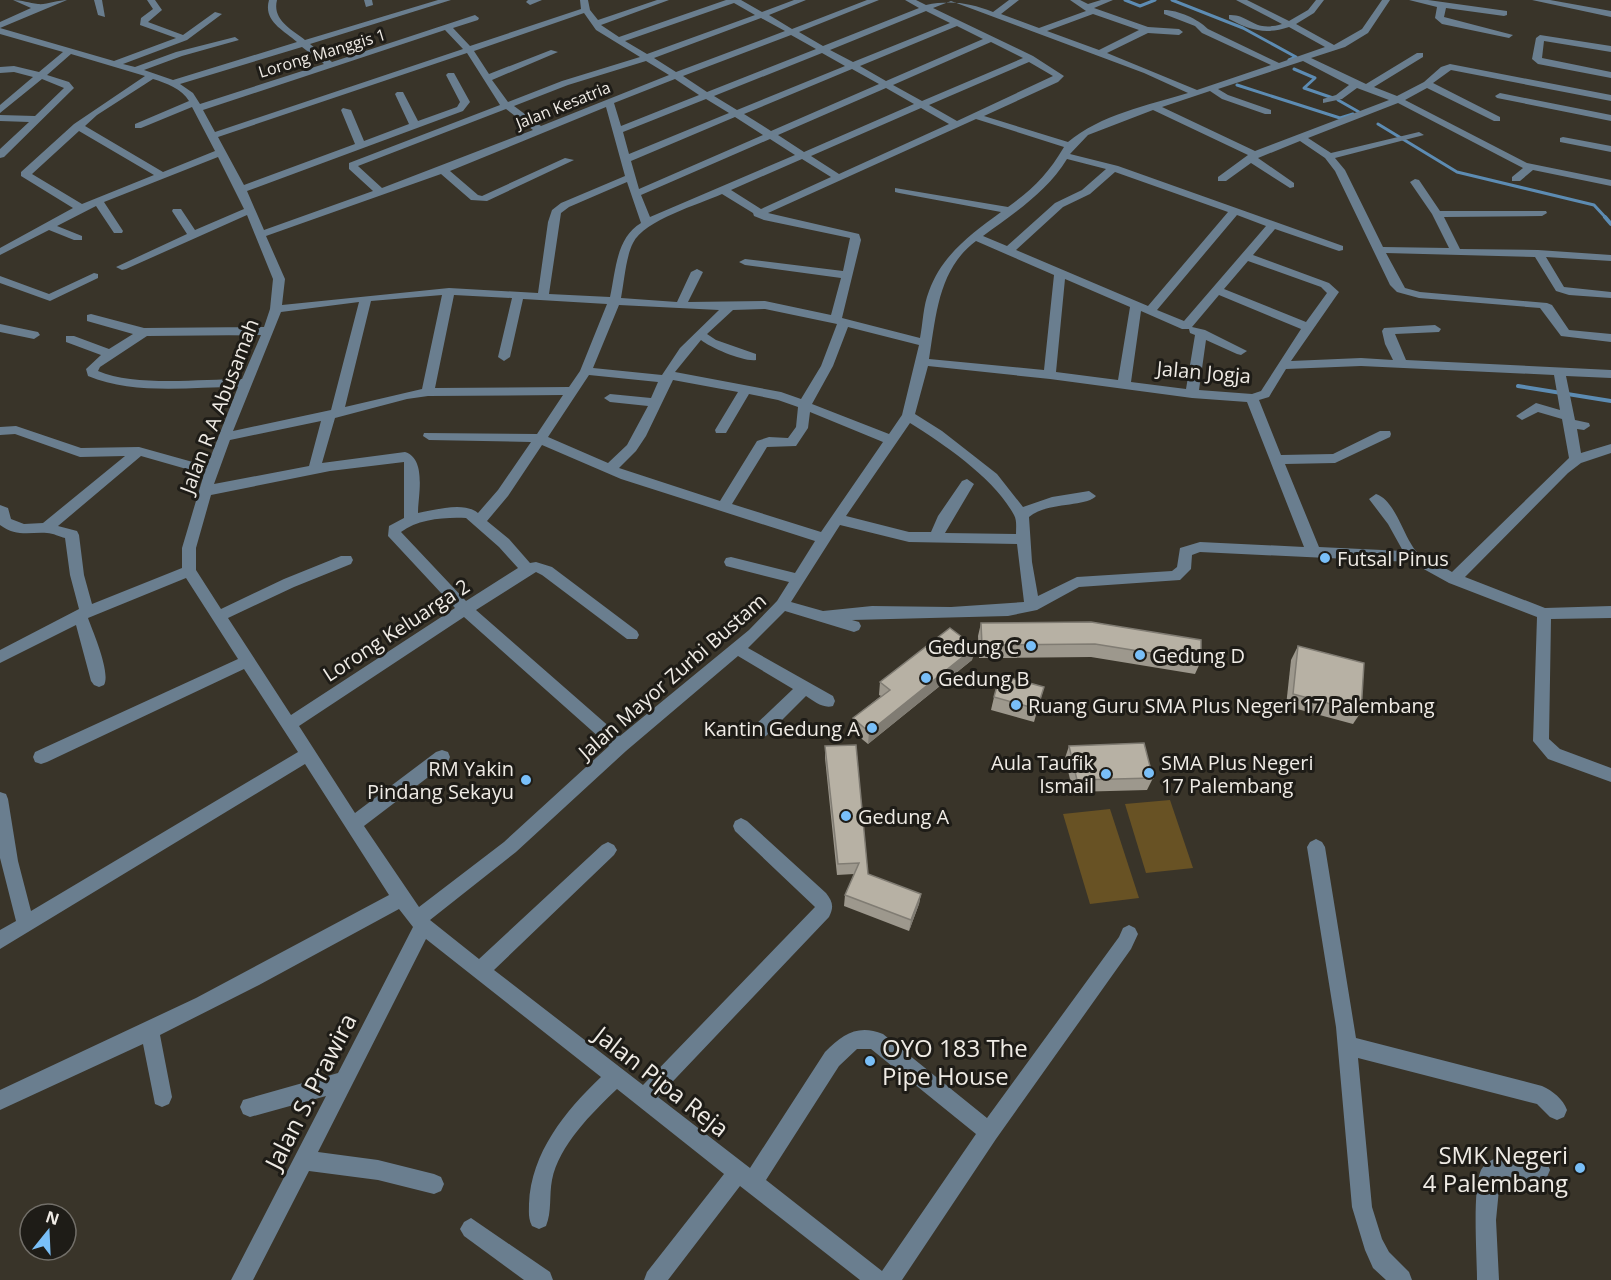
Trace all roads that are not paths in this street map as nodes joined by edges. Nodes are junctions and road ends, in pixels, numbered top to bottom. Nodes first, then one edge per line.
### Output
1 (17, 0) edge
2 (63, 0) edge
3 (98, 0) edge
4 (151, 0) edge
5 (273, 0) edge
6 (447, 0) edge
7 (584, 0) edge
8 (630, 0) edge
9 (665, 0) edge
10 (735, 0) edge
11 (802, 0) edge
12 (875, 0) edge
13 (909, 0) edge
14 (947, 0) edge
15 (954, 0) edge
16 (1015, 0) edge
17 (1074, 0) edge
18 (1109, 0) edge
19 (1240, 0) edge
20 (1320, 0) edge
21 (1386, 0) edge
22 (1413, 0) edge
23 (1536, 0) edge
24 (424, 3) edge
25 (1442, 4) junction
26 (38, 7) junction
27 (926, 8) junction
28 (1090, 9) junction
29 (586, 10) junction
30 (632, 12) junction
31 (1167, 12) dead end
32 (1504, 13) dead end
33 (218, 14) dead end
34 (1611, 14) edge
35 (102, 15) dead end
36 (762, 15) junction
37 (994, 15) junction
38 (1232, 17) dead end
39 (475, 18) dead end
40 (447, 22) junction
41 (957, 23) junction
42 (594, 24) junction
43 (1287, 24) junction
44 (0, 25) edge
45 (1147, 30) junction
46 (0, 31) edge
47 (1039, 31) junction
48 (792, 32) junction
49 (1179, 32) dead end
50 (1509, 34) dead end
51 (184, 38) junction
52 (991, 39) junction
53 (236, 40) dead end
54 (619, 40) junction
55 (307, 43) junction
56 (822, 48) junction
57 (1333, 48) junction
58 (1611, 49) edge
59 (69, 51) junction
60 (470, 51) junction
61 (554, 52) dead end
62 (1098, 54) junction
63 (1420, 55) dead end
64 (647, 57) junction
65 (1030, 58) junction
66 (1292, 62) junction
67 (114, 64) junction
68 (329, 64) junction
69 (854, 66) junction
70 (0, 70) edge
71 (135, 70) junction
72 (152, 75) junction
73 (451, 75) dead end
74 (1611, 75) edge
75 (38, 76) junction
76 (677, 76) junction
77 (486, 79) junction
78 (173, 83) junction
79 (1356, 84) junction
80 (1427, 84) junction
81 (886, 86) junction
82 (1368, 87) junction
83 (1211, 88) junction
84 (1197, 93) junction
85 (400, 94) dead end
86 (707, 94) junction
87 (1500, 96) dead end
88 (1611, 98) edge
89 (1398, 100) junction
90 (1326, 101) dead end
91 (610, 104) junction
92 (921, 104) junction
93 (197, 105) junction
94 (507, 106) junction
95 (1153, 108) junction
96 (0, 110) edge
97 (346, 110) dead end
98 (1268, 112) dead end
99 (737, 113) junction
100 (975, 116) junction
101 (0, 118) edge
102 (1611, 118) edge
103 (36, 119) junction
104 (1497, 119) dead end
105 (956, 124) junction
106 (77, 126) junction
107 (138, 126) dead end
108 (415, 126) junction
109 (540, 130) junction
110 (619, 130) junction
111 (769, 134) junction
112 (1419, 135) dead end
113 (212, 136) junction
114 (1300, 137) junction
115 (1563, 140) dead end
116 (361, 146) junction
117 (1611, 149) edge
118 (1067, 151) junction
119 (220, 153) junction
120 (0, 155) edge
121 (805, 156) junction
122 (1329, 156) junction
123 (1253, 157) junction
124 (626, 159) junction
125 (569, 160) dead end
126 (1530, 167) junction
127 (1114, 168) junction
128 (444, 170) junction
129 (163, 176) junction
130 (630, 177) junction
131 (839, 178) junction
132 (1222, 179) dead end
133 (1516, 179) dead end
134 (1415, 182) dead end
135 (1611, 183) edge
136 (1290, 185) dead end
137 (241, 190) junction
138 (899, 190) dead end
139 (725, 191) junction
140 (380, 192) junction
141 (635, 194) junction
142 (98, 201) junction
143 (81, 208) junction
144 (250, 210) junction
145 (1236, 210) junction
146 (177, 211) dead end
147 (1011, 211) junction
148 (1542, 213) dead end
149 (758, 214) junction
150 (1437, 214) junction
151 (647, 223) junction
152 (48, 225) junction
153 (1273, 225) junction
154 (118, 231) dead end
155 (193, 235) junction
156 (260, 235) junction
157 (975, 237) junction
158 (78, 238) dead end
159 (1339, 248) dead end
160 (1380, 250) junction
161 (0, 252) edge
162 (1007, 252) junction
163 (1457, 253) junction
164 (1538, 253) junction
165 (1245, 256) junction
166 (1611, 258) edge
167 (745, 262) dead end
168 (122, 267) dead end
169 (697, 272) dead end
170 (1060, 274) junction
171 (848, 275) junction
172 (94, 276) dead end
173 (0, 279) edge
174 (1217, 290) junction
175 (449, 291) junction
176 (518, 295) junction
177 (1611, 295) edge
178 (543, 296) junction
179 (366, 298) junction
180 (615, 300) junction
181 (1136, 304) junction
182 (681, 306) junction
183 (730, 306) junction
184 (276, 309) junction
185 (1151, 310) junction
186 (91, 318) dead end
187 (840, 321) junction
188 (1186, 326) junction
189 (1308, 327) junction
190 (0, 328) edge
191 (1435, 329) dead end
192 (269, 331) junction
193 (144, 332) junction
194 (1201, 333) junction
195 (34, 334) dead end
196 (701, 335) junction
197 (1611, 338) edge
198 (70, 339) dead end
199 (924, 343) junction
200 (1241, 351) dead end
201 (110, 354) junction
202 (504, 357) dead end
203 (752, 357) dead end
204 (922, 362) junction
205 (1282, 365) junction
206 (1402, 365) junction
207 (1559, 370) junction
208 (586, 371) junction
209 (1611, 374) edge
210 (1050, 375) junction
211 (667, 377) junction
212 (246, 382) junction
213 (1124, 384) junction
214 (746, 390) junction
215 (428, 392) junction
216 (571, 392) junction
217 (1192, 394) junction
218 (610, 398) dead end
219 (1252, 398) junction
220 (657, 403) junction
221 (804, 406) junction
222 (333, 413) junction
223 (908, 416) junction
224 (1522, 416) dead end
225 (1568, 420) junction
226 (1584, 426) dead end
227 (0, 430) edge
228 (721, 430) dead end
229 (1385, 434) dead end
230 (429, 436) dead end
231 (224, 437) junction
232 (538, 438) junction
233 (891, 440) junction
234 (1611, 448) edge
235 (139, 451) junction
236 (1276, 459) junction
237 (1575, 460) junction
238 (316, 469) junction
239 (609, 469) junction
240 (213, 472) junction
241 (967, 484) dead end
242 (205, 491) junction
243 (1089, 496) dead end
244 (1376, 499) dead end
245 (723, 507) junction
246 (0, 510) edge
247 (1022, 516) junction
248 (838, 519) junction
249 (411, 520) junction
250 (480, 520) junction
251 (47, 528) junction
252 (825, 539) junction
253 (935, 539) junction
254 (1024, 539) junction
255 (1314, 553) junction
256 (1413, 557) junction
257 (346, 560) dead end
258 (731, 562) dead end
259 (526, 569) junction
260 (189, 570) junction
261 (799, 579) junction
262 (1454, 579) junction
263 (782, 605) junction
264 (1032, 606) junction
265 (466, 610) junction
266 (1611, 612) edge
267 (83, 614) junction
268 (1544, 615) junction
269 (219, 616) junction
270 (822, 617) junction
271 (854, 626) dead end
272 (632, 635) dead end
273 (738, 649) junction
274 (0, 657) edge
275 (247, 661) junction
276 (99, 681) dead end
277 (805, 687) junction
278 (827, 701) dead end
279 (288, 725) junction
280 (760, 731) dead end
281 (620, 746) junction
282 (307, 755) junction
283 (41, 757) dead end
284 (442, 757) dead end
285 (1611, 775) edge
286 (0, 799) edge
287 (1, 819) edge
288 (354, 824) junction
289 (741, 826) dead end
290 (1316, 847) dead end
291 (608, 849) dead end
292 (401, 898) junction
293 (421, 922) junction
294 (26, 925) junction
295 (1129, 934) dead end
296 (0, 940) edge
297 (480, 970) junction
298 (150, 1032) junction
299 (1345, 1036) junction
300 (615, 1077) junction
301 (343, 1081) junction
302 (162, 1097) dead end
303 (644, 1099) junction
304 (0, 1100) edge
305 (250, 1107) dead end
306 (1557, 1110) dead end
307 (989, 1132) junction
308 (303, 1160) junction
309 (1540, 1170) dead end
310 (745, 1177) junction
311 (434, 1184) dead end
312 (539, 1220) dead end
313 (471, 1229) dead end
314 (242, 1280) edge
315 (542, 1280) edge
316 (655, 1280) edge
317 (876, 1280) edge
318 (889, 1280) edge
319 (1401, 1280) edge
320 (1488, 1280) edge

1 - 26 street
2 - 26 street
3 - 35 street
4 - 51 street
5 - 55 street
6 - 24 street
7 - 29 street
8 - 30 street
9 - 30 street
10 - 36 street
10 - 54 street
11 - 36 street
12 - 48 street, Jalan Kesatria
13 - 27 street
14 - 27 street
15 - 37 street
16 - 37 street
17 - 28 street
18 - 28 street
19 - 43 street
20 - 43 street
21 - 57 street, Jalan Mayor Zurbi Bustam
22 - 25 street
23 - 34 street
24 - 40 street
24 - 55 street
25 - 32 street
25 - 50 street
26 - 44 street
27 - 41 street
27 - 56 street
28 - 45 street
28 - 47 street
29 - 42 street
29 - 60 street
30 - 42 street
31 - 66 street
33 - 51 street
36 - 48 street
36 - 64 street
37 - 47 street
38 - 43 street
39 - 40 street, Lorong Manggis 1
40 - 60 street
40 - 68 street, Lorong Manggis 1
41 - 52 street
41 - 69 street
42 - 54 street
43 - 57 street
45 - 49 street
45 - 62 street
46 - 59 street, Jalan R A Abusamah
47 - 62 street
48 - 56 street
48 - 76 street, Jalan Kesatria
51 - 67 street
52 - 65 street
52 - 81 street
53 - 71 street
54 - 64 street
55 - 68 street
55 - 78 street
56 - 69 street
56 - 86 street
57 - 66 street, Jalan Mayor Zurbi Bustam
58 - 74 street
59 - 67 street, Jalan R A Abusamah
59 - 75 street
60 - 77 street
60 - 113 street
61 - 77 street
62 - 84 street
63 - 82 street
64 - 76 street
64 - 94 street
65 - 92 street
65 - 100 street
66 - 79 street
66 - 83 street, Jalan Mayor Zurbi Bustam
67 - 71 street, Jalan R A Abusamah
68 - 93 street, Lorong Manggis 1
69 - 81 street
69 - 99 street
70 - 75 street
71 - 72 street, Jalan R A Abusamah
72 - 78 street, Jalan R A Abusamah
72 - 106 street
73 - 108 street
75 - 96 street
75 - 103 street
76 - 86 street
76 - 91 street, Jalan Kesatria
77 - 94 street
78 - 93 street, Jalan R A Abusamah
79 - 82 street
79 - 90 street
80 - 88 street
80 - 89 street
80 - 104 street
81 - 92 street
81 - 111 street
82 - 89 street
83 - 84 street, Jalan Mayor Zurbi Bustam
83 - 98 street
84 - 95 street, Jalan Mayor Zurbi Bustam
85 - 108 street
86 - 99 street
86 - 110 street
87 - 102 street
89 - 114 street
89 - 126 street
91 - 109 street, Jalan Kesatria
91 - 110 street
92 - 105 street
92 - 121 street
93 - 107 street, Lorong Manggis 1
93 - 113 street, Jalan R A Abusamah
94 - 109 street
94 - 140 street
95 - 118 street, Jalan Mayor Zurbi Bustam
95 - 123 street
97 - 116 street
99 - 111 street
99 - 124 street
100 - 105 street
100 - 118 street
101 - 103 street
103 - 120 street
105 - 131 street
106 - 129 street
106 - 143 street
108 - 116 street
109 - 128 street, Jalan Kesatria
110 - 124 street
111 - 121 street
111 - 141 street
112 - 122 street
113 - 119 street, Jalan R A Abusamah
114 - 122 street
114 - 123 street
115 - 117 street
116 - 137 street
118 - 127 street
118 - 147 street, Jalan Mayor Zurbi Bustam
119 - 129 street
119 - 137 street, Jalan R A Abusamah
121 - 131 street
121 - 139 street
122 - 160 street
123 - 132 street
123 - 136 street
124 - 130 street
125 - 128 street
126 - 133 street
126 - 135 street
127 - 145 street
127 - 162 street
128 - 140 street, Jalan Kesatria
129 - 142 street
130 - 141 street
130 - 178 street
131 - 149 street
134 - 150 street
137 - 144 street, Jalan R A Abusamah
138 - 147 street
139 - 149 street
139 - 151 street
140 - 156 street, Jalan Kesatria
141 - 151 street
142 - 143 street
142 - 154 street
143 - 152 street
144 - 155 street
144 - 156 street, Jalan R A Abusamah
145 - 153 street
145 - 185 street
146 - 155 street
147 - 157 street, Jalan Mayor Zurbi Bustam
148 - 150 street
149 - 171 street
150 - 163 street
151 - 180 street
152 - 158 street
152 - 161 street
153 - 159 street
153 - 165 street
155 - 168 street
156 - 184 street, Jalan R A Abusamah
157 - 162 street
157 - 199 street, Jalan Mayor Zurbi Bustam
160 - 163 street
160 - 197 street
162 - 170 street
163 - 164 street
164 - 166 street
164 - 177 street
165 - 174 street
165 - 189 street, Jalan Jogja
167 - 171 street
169 - 182 street
170 - 181 street
170 - 210 street
171 - 187 street
172 - 173 street
174 - 188 street
174 - 189 street
175 - 176 street
175 - 179 street
175 - 215 street
176 - 178 street
176 - 202 street
178 - 180 street
179 - 184 street
179 - 222 street
180 - 182 street
180 - 208 street
181 - 185 street
181 - 213 street
182 - 183 street
183 - 187 street
183 - 196 street
184 - 192 street, Jalan R A Abusamah
185 - 188 street
186 - 193 street
187 - 199 street
187 - 221 street
188 - 194 street
189 - 205 street, Jalan Jogja
190 - 195 street
191 - 206 street
192 - 193 street
192 - 212 street, Jalan R A Abusamah
193 - 201 street
194 - 200 street
194 - 217 street
196 - 203 street
196 - 211 street
198 - 201 street
199 - 204 street, Jalan Mayor Zurbi Bustam
201 - 212 street
204 - 210 street, Jalan Jogja
204 - 223 street, Jalan Mayor Zurbi Bustam
205 - 206 street
205 - 219 street, Jalan Jogja
206 - 207 street
207 - 209 street
207 - 225 street
208 - 211 street
208 - 216 street
210 - 213 street, Jalan Jogja
211 - 214 street
211 - 220 street
212 - 231 street, Jalan R A Abusamah
213 - 217 street, Jalan Jogja
214 - 221 street
214 - 228 street
215 - 216 street
215 - 222 street
216 - 232 street
217 - 219 street, Jalan Jogja
218 - 220 street
219 - 236 street
220 - 239 street
221 - 233 street
221 - 245 street
222 - 231 street
222 - 238 street
223 - 233 street, Jalan Mayor Zurbi Bustam
223 - 247 street
224 - 225 street
225 - 226 street
225 - 237 street
227 - 235 street
229 - 236 street
230 - 232 street
231 - 240 street, Jalan R A Abusamah
232 - 239 street
232 - 250 street
233 - 248 street, Jalan Mayor Zurbi Bustam
234 - 237 street
235 - 240 street
235 - 251 street
236 - 255 street
237 - 262 street
238 - 242 street
238 - 249 street
239 - 245 street
240 - 242 street, Jalan R A Abusamah
241 - 253 street
242 - 260 street, Jalan R A Abusamah
243 - 247 street
244 - 256 street
245 - 252 street
246 - 251 street
247 - 254 street
248 - 252 street, Jalan Mayor Zurbi Bustam
248 - 253 street
249 - 250 street
249 - 265 street
250 - 259 street
251 - 267 street
252 - 261 street, Jalan Mayor Zurbi Bustam
253 - 254 street
254 - 264 street
255 - 256 street
255 - 264 street
256 - 262 street
257 - 269 street
258 - 261 street
259 - 265 street, Lorong Keluarga 2
259 - 272 street
260 - 267 street
260 - 269 street
261 - 263 street, Jalan Mayor Zurbi Bustam
262 - 268 street
263 - 270 street
263 - 273 street, Jalan Mayor Zurbi Bustam
264 - 270 street
265 - 279 street, Lorong Keluarga 2
265 - 281 street
266 - 268 street
267 - 274 street
267 - 276 street
268 - 285 street
269 - 275 street
270 - 271 street
273 - 277 street
273 - 281 street, Jalan Mayor Zurbi Bustam
275 - 279 street
275 - 283 street
277 - 278 street
277 - 280 street
279 - 282 street
281 - 293 street, Jalan Mayor Zurbi Bustam
282 - 288 street
282 - 294 street
284 - 288 street
286 - 287 street
287 - 294 street
288 - 292 street
289 - 303 street
290 - 299 street
291 - 297 street
292 - 293 street
292 - 298 street
293 - 297 street, Jalan Pipa Reja
293 - 301 street, Jalan S. Prawira
294 - 296 street
295 - 307 street
297 - 300 street, Jalan Pipa Reja
298 - 302 street
298 - 304 street
299 - 306 street
299 - 319 street
300 - 303 street, Jalan Pipa Reja
300 - 312 street
301 - 305 street
301 - 308 street, Jalan S. Prawira
303 - 310 street, Jalan Pipa Reja
307 - 310 street
307 - 318 street
308 - 311 street
308 - 314 street, Jalan S. Prawira
309 - 320 street
310 - 316 street
310 - 317 street, Jalan Pipa Reja
313 - 315 street

